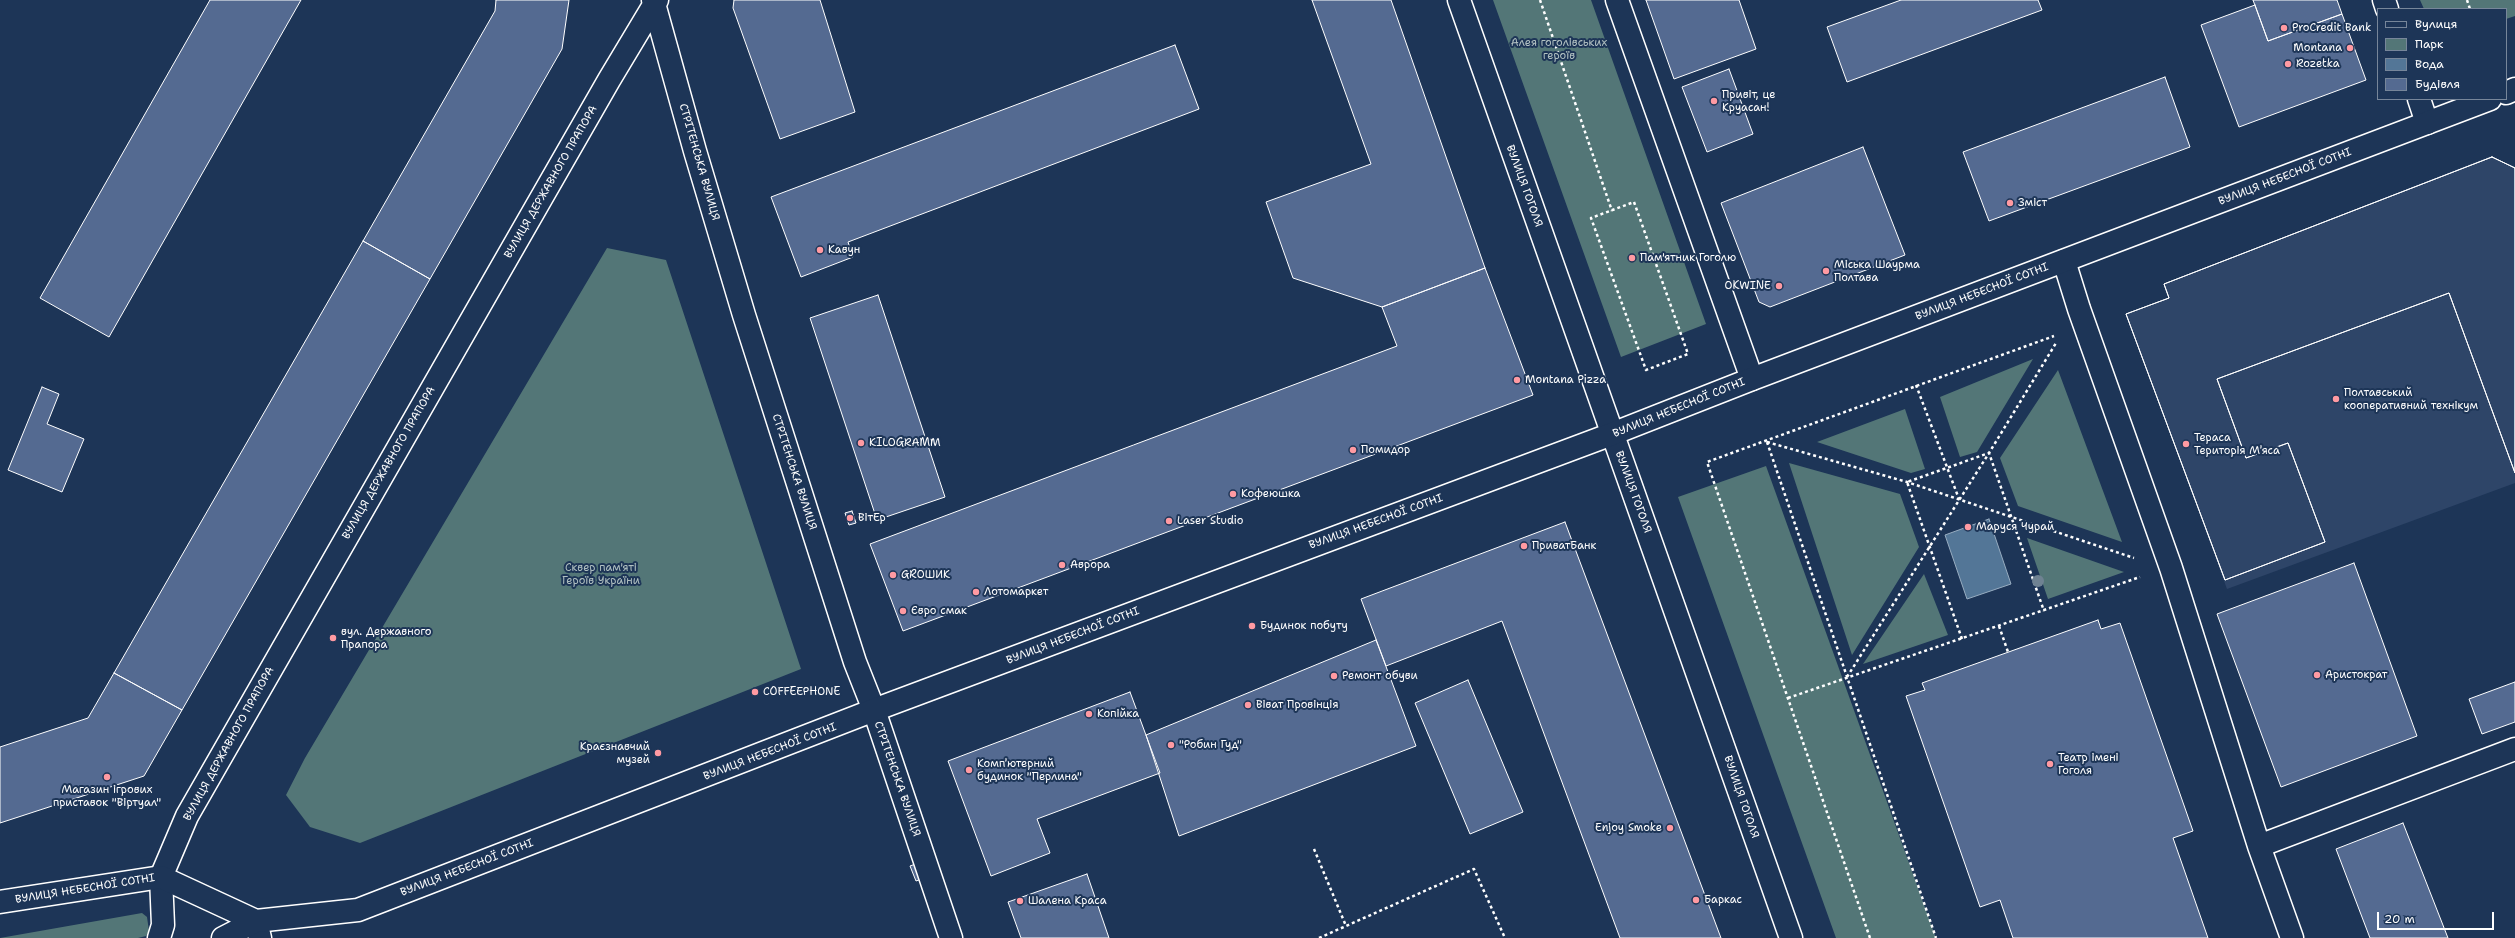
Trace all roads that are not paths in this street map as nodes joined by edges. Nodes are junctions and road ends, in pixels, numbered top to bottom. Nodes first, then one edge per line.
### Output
1 (1458, 0) edge
2 (1617, 0) edge
3 (655, 2) edge
4 (2419, 100) edge
5 (2487, 100) edge
6 (2427, 123) junction
7 (2064, 262) junction
8 (1752, 379) junction
9 (1612, 434) junction
10 (874, 710) junction
11 (2515, 749) edge
12 (2258, 846) junction
13 (161, 877) junction
14 (0, 902) edge
15 (258, 930) edge
16 (159, 938) edge
17 (223, 938) edge
18 (951, 938) edge
19 (1791, 938) edge
20 (2292, 938) edge

1 - 9 street, ВУЛИЦЯ ГОГОЛЯ
2 - 8 street
3 - 10 street, СТРІТЕНСЬКА ВУЛИЦЯ
3 - 13 street, ВУЛИЦЯ ДЕРЖАВНОГО ПРАПОРА
4 - 6 street
5 - 6 street, ВУЛИЦЯ НЕБЕСНОЇ СОТНІ
6 - 7 street, ВУЛИЦЯ НЕБЕСНОЇ СОТНІ
7 - 8 street, ВУЛИЦЯ НЕБЕСНОЇ СОТНІ
7 - 12 street
8 - 9 street, ВУЛИЦЯ НЕБЕСНОЇ СОТНІ
9 - 10 street, ВУЛИЦЯ НЕБЕСНОЇ СОТНІ
9 - 19 street, ВУЛИЦЯ ГОГОЛЯ
10 - 15 street, ВУЛИЦЯ НЕБЕСНОЇ СОТНІ
10 - 18 street, СТРІТЕНСЬКА ВУЛИЦЯ
11 - 12 street
12 - 20 street
13 - 14 street, ВУЛИЦЯ НЕБЕСНОЇ СОТНІ
13 - 15 street, ВУЛИЦЯ НЕБЕСНОЇ СОТНІ
13 - 16 street, ВУЛИЦЯ ДЕРЖАВНОГО ПРАПОРА
15 - 17 street, ВУЛИЦЯ НЕБЕСНОЇ СОТНІ

